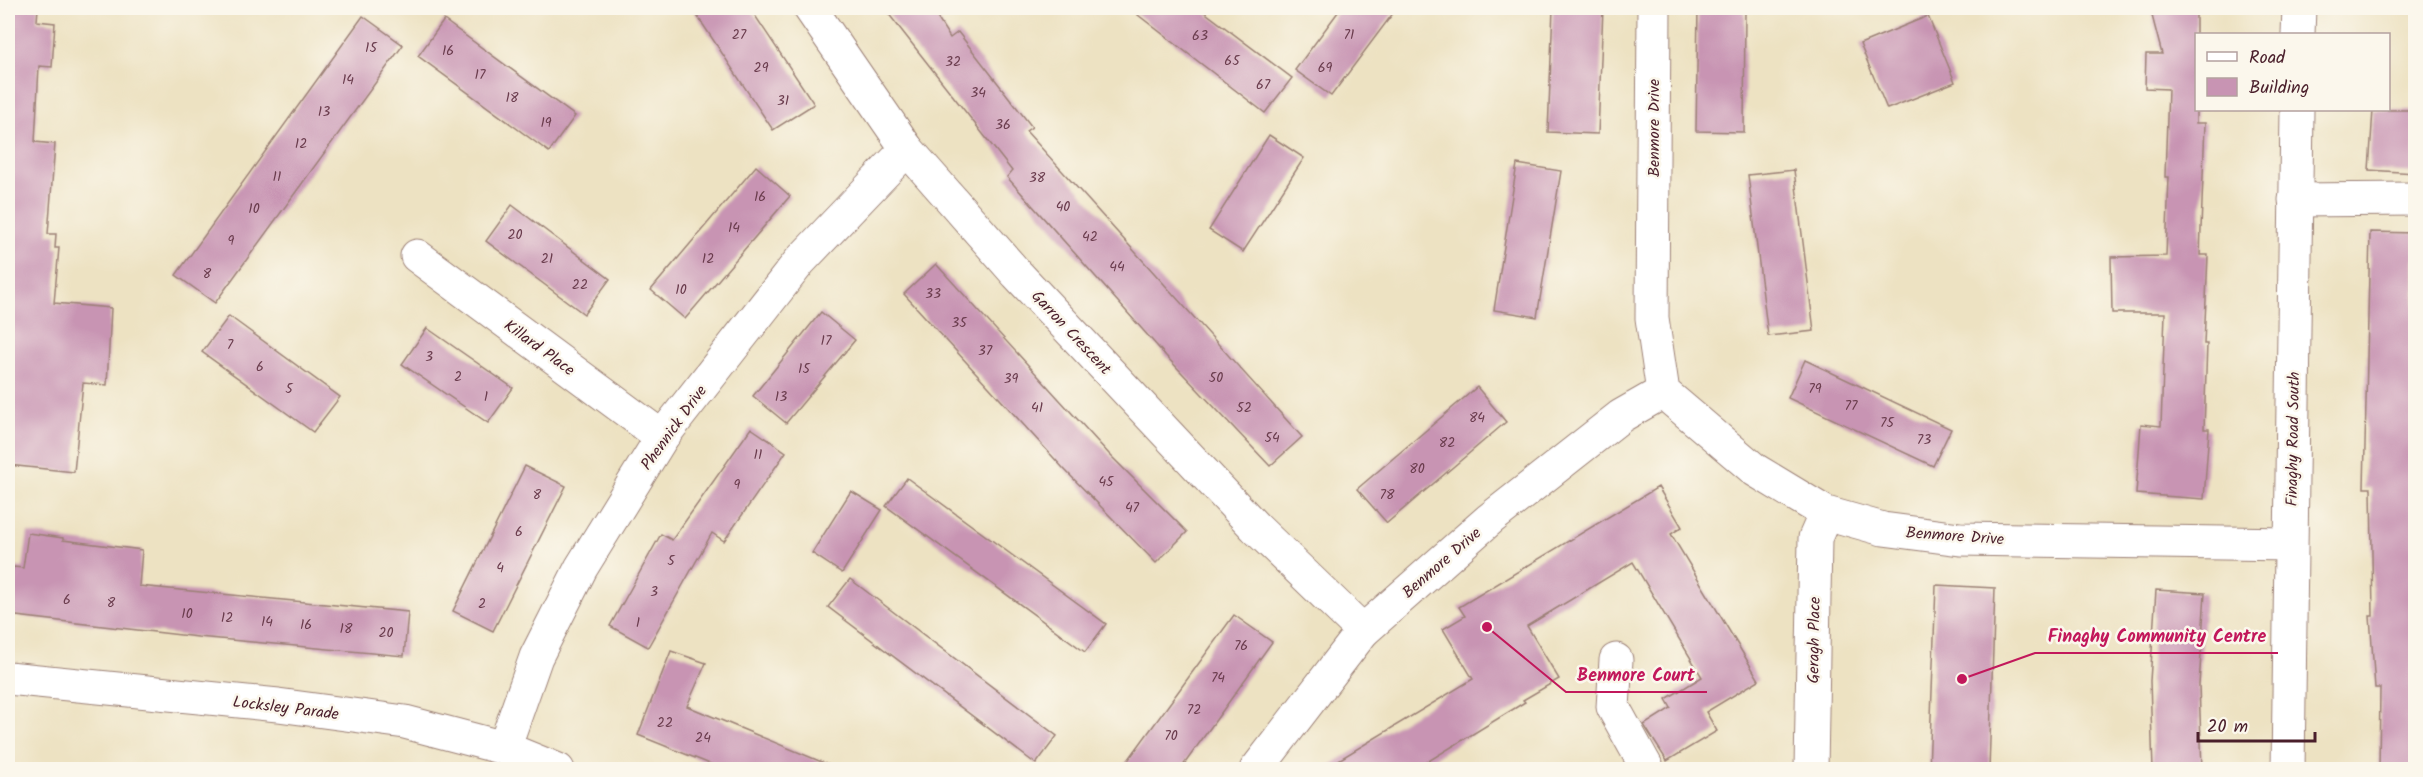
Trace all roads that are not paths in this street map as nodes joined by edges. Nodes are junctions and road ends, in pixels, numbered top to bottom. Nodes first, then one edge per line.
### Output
1 (810, 8) edge
2 (1654, 8) edge
3 (2299, 8) edge
4 (2298, 33) edge
5 (2297, 111) edge
6 (907, 149) junction
7 (2415, 199) edge
8 (2295, 200) junction
9 (417, 256) dead end
10 (1663, 392) junction
11 (662, 437) junction
12 (1826, 513) junction
13 (2290, 544) junction
14 (1363, 631) junction
15 (1616, 660) dead end
16 (8, 678) edge
17 (504, 747) junction
18 (558, 770) edge
19 (1256, 770) edge
20 (1648, 770) edge
21 (1811, 770) edge
22 (2288, 770) edge

1 - 6 street, Garron Crescent
2 - 10 street, Benmore Drive
3 - 4 street
5 - 8 street, Finaghy Road South
6 - 11 street, Phennick Drive
6 - 14 street, Garron Crescent
7 - 8 street
8 - 13 street, Finaghy Road South
9 - 11 street, Killard Place
10 - 12 street, Benmore Drive
10 - 14 street, Benmore Drive
11 - 17 street, Phennick Drive
12 - 13 street, Benmore Drive
12 - 21 street, Geragh Place
13 - 22 street, Finaghy Road South
14 - 19 street, Benmore Drive
15 - 20 street
16 - 17 street, Locksley Parade
17 - 18 street, Locksley Parade

